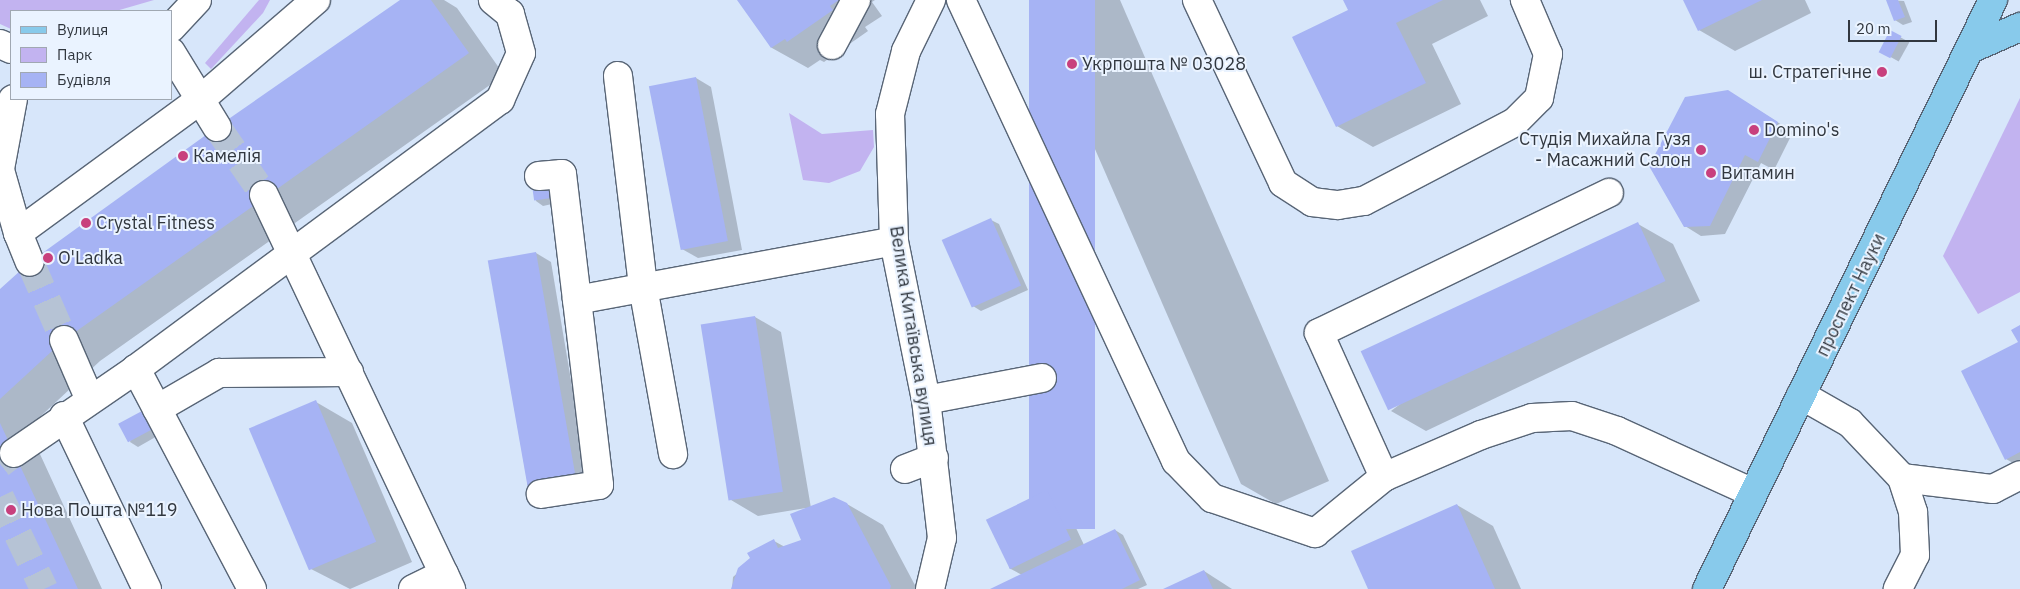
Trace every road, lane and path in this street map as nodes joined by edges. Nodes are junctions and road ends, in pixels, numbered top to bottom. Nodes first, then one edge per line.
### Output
1 (197, 0) edge
2 (316, 0) edge
3 (493, 0) edge
4 (856, 0) edge
5 (931, 0) edge
6 (961, 0) edge
7 (1198, 0) edge
8 (1525, 0) edge
9 (1993, 0) edge
10 (172, 27) edge
11 (2020, 27) edge
12 (832, 45) dead end
13 (1970, 49) junction
14 (172, 54) edge
15 (618, 76) dead end
16 (13, 100) edge
17 (200, 100) junction
18 (217, 127) tunnel mouth
19 (0, 170) edge
20 (539, 176) dead end
21 (1609, 193) dead end
22 (264, 195) tunnel mouth
23 (18, 233) junction
24 (894, 242) junction
25 (294, 254) junction
26 (30, 262) tunnel mouth
27 (643, 286) junction
28 (578, 300) junction
29 (64, 340) tunnel mouth
30 (136, 369) junction
31 (349, 372) junction
32 (1042, 378) dead end
33 (1801, 395) junction
34 (90, 400) junction
35 (926, 400) junction
36 (158, 409) junction
37 (64, 416) junction
38 (14, 453) tunnel mouth
39 (673, 454) dead end
40 (934, 458) junction
41 (905, 469) dead end
42 (2020, 474) edge
43 (1384, 477) junction
44 (1902, 478) junction
45 (1753, 493) junction
46 (541, 494) dead end
47 (448, 582) edge
48 (147, 589) edge
49 (252, 589) edge
50 (413, 589) edge
51 (930, 589) edge
52 (1707, 589) edge
53 (1898, 589) edge

1 - 10 street
2 - 17 street
3 - 25 street
4 - 12 street
5 - 24 street, Велика Китаївська вулиця
6 - 43 street
7 - 8 street
9 - 13 main road, проспект Науки
11 - 13 main road
13 - 33 main road, проспект Науки
14 - 17 street
15 - 27 street
16 - 19 street
17 - 18 street
17 - 23 street
19 - 23 street
20 - 28 street
21 - 43 street
22 - 25 street
23 - 26 street
24 - 27 street
24 - 35 street, Велика Китаївська вулиця
25 - 30 street
25 - 31 street
27 - 28 street
27 - 39 street
28 - 46 street
29 - 34 street
30 - 34 street
30 - 36 street
31 - 36 street
31 - 47 street
32 - 35 street
33 - 44 street
33 - 45 main road, проспект Науки
34 - 37 street
35 - 40 street, Велика Китаївська вулиця
36 - 49 street
37 - 38 street
37 - 48 street
40 - 41 street
40 - 51 street, Велика Китаївська вулиця
42 - 44 street
43 - 45 street
44 - 53 street
45 - 52 main road, проспект Науки
47 - 50 street

